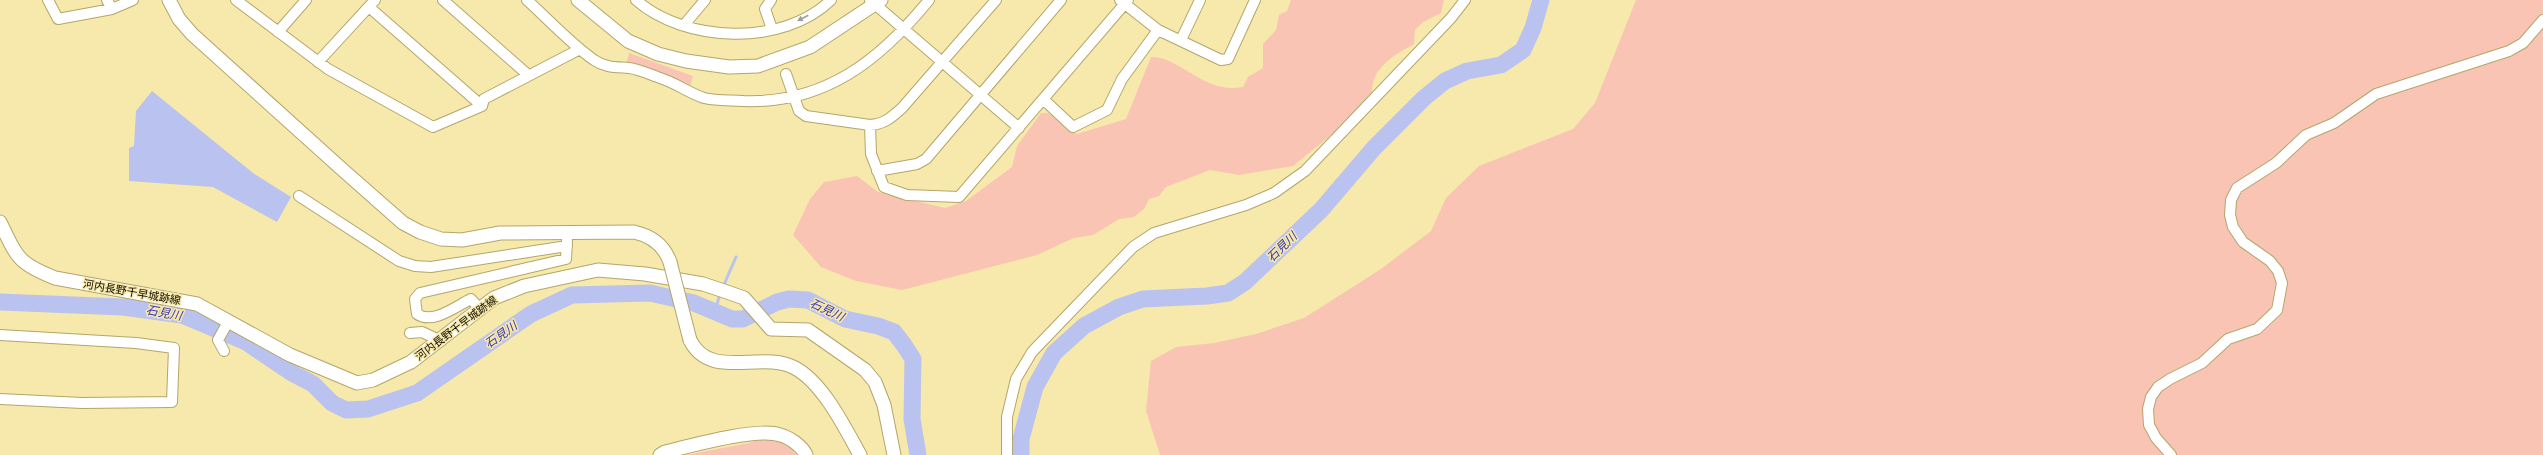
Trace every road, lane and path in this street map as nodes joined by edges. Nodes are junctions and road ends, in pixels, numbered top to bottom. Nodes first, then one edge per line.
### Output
1 (48, 0) edge
2 (133, 0) edge
3 (169, 0) edge
4 (306, 0) edge
5 (443, 0) edge
6 (527, 0) edge
7 (578, 0) edge
8 (636, 0) edge
9 (705, 0) edge
10 (771, 0) edge
11 (831, 0) edge
12 (929, 0) edge
13 (996, 0) edge
14 (1060, 0) edge
15 (1200, 0) edge
16 (1255, 0) edge
17 (1465, 0) edge
18 (237, 1) edge
19 (1124, 1) edge
20 (876, 2) edge
21 (372, 3) edge
22 (109, 5) edge
23 (2543, 20) edge
24 (684, 25) junction
25 (772, 29) junction
26 (905, 29) junction
27 (1158, 30) junction
28 (278, 32) junction
29 (1181, 40) junction
30 (580, 49) junction
31 (318, 62) junction
32 (943, 62) junction
33 (527, 74) junction
34 (786, 74) dead end
35 (980, 95) junction
36 (794, 98) junction
37 (1044, 99) junction
38 (482, 106) junction
39 (870, 125) junction
40 (1019, 128) junction
41 (877, 171) junction
42 (299, 196) dead end
43 (0, 222) edge
44 (567, 232) junction
45 (566, 246) junction
46 (480, 309) junction
47 (228, 323) junction
48 (410, 333) dead end
49 (0, 336) edge
50 (441, 341) junction
51 (224, 351) dead end
52 (0, 399) edge
53 (660, 455) edge
54 (806, 455) edge
55 (860, 455) edge
56 (894, 455) edge
57 (1007, 455) edge
58 (2171, 455) edge

1 - 22 street
2 - 22 street
3 - 44 street
4 - 28 street
5 - 33 street
6 - 30 street
7 - 20 street
8 - 24 street
9 - 24 street
10 - 25 street
11 -> 25 street
12 - 26 street
13 - 32 street
14 - 35 street
15 - 29 street
16 - 29 street
17 - 57 street
18 - 28 street
19 - 27 street
19 - 37 street
20 - 26 street
21 - 31 street
21 - 38 street
23 - 58 street
24 - 25 street
26 - 32 street
26 - 36 street
27 - 29 street
27 - 37 street
28 - 31 street
30 - 33 street
30 - 36 street
31 - 38 street
32 - 35 street
32 - 39 street
33 - 38 street
34 - 36 street
35 - 40 street
35 - 41 street
36 - 39 street
37 - 40 street
39 - 41 street
40 - 41 street
42 - 45 street
43 - 47 street, 河内長野千早城跡線
44 - 45 street
44 - 55 street, bridge
45 - 46 street
46 - 50 street, 河内長野千早城跡線
46 - 56 street, 河内長野千早城跡線
47 - 50 street, 河内長野千早城跡線
47 - 51 street
48 - 50 street
49 - 52 street
53 - 54 street

